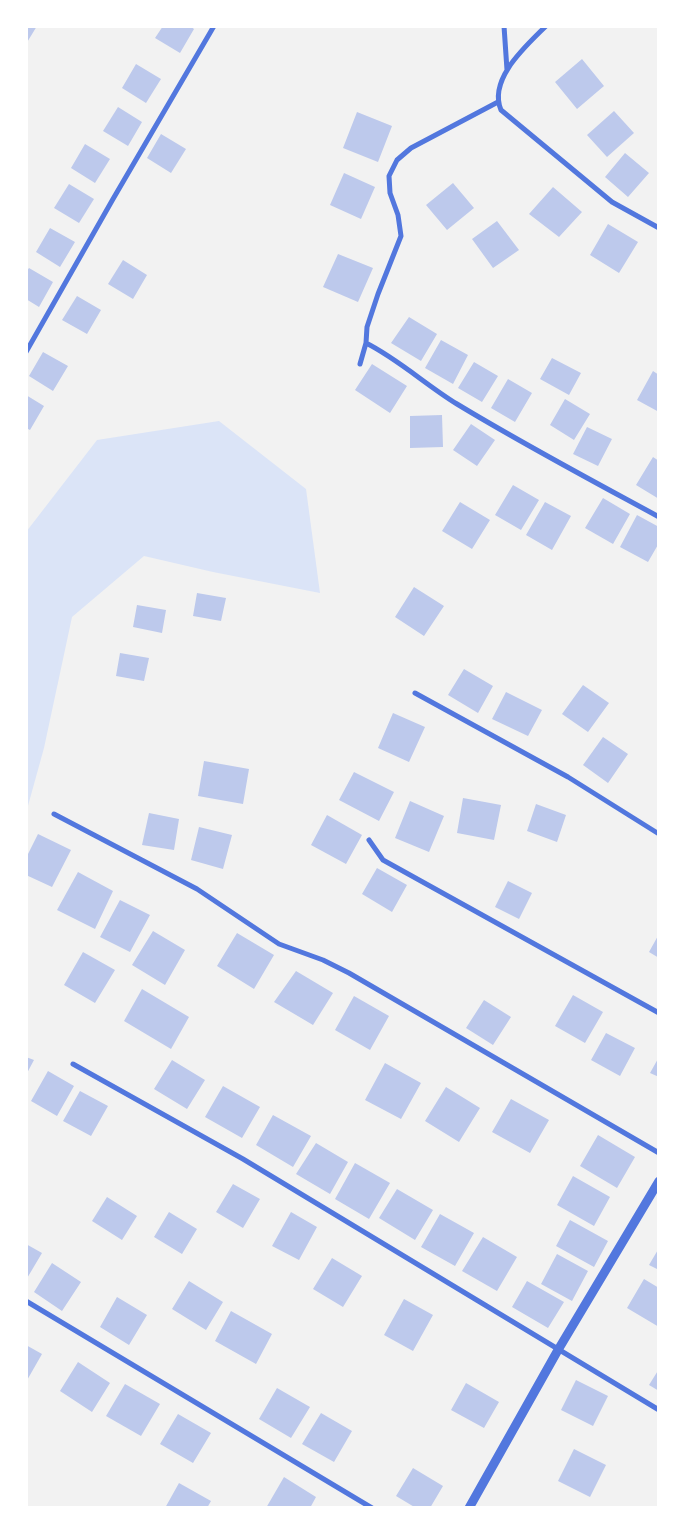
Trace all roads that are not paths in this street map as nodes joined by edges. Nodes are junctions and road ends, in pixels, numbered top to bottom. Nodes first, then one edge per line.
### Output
1 (214, 26) edge
2 (504, 26) edge
3 (546, 26) edge
4 (507, 70) junction
5 (498, 102) junction
6 (659, 228) edge
7 (366, 343) junction
8 (26, 352) edge
9 (360, 364) dead end
10 (659, 517) edge
11 (415, 693) dead end
12 (54, 814) dead end
13 (659, 834) edge
14 (369, 840) dead end
15 (659, 1013) edge
16 (73, 1064) dead end
17 (659, 1153) edge
18 (659, 1181) edge
19 (26, 1301) edge
20 (558, 1350) junction
21 (659, 1410) edge
22 (372, 1508) edge
23 (469, 1508) edge

1 - 8 street
2 - 4 street
3 - 4 street
4 - 5 street
5 - 6 street
5 - 7 street
7 - 9 street
7 - 10 street
11 - 13 street
12 - 17 street
14 - 15 street
16 - 20 street
18 - 20 street
19 - 22 street
20 - 21 street
20 - 23 street

